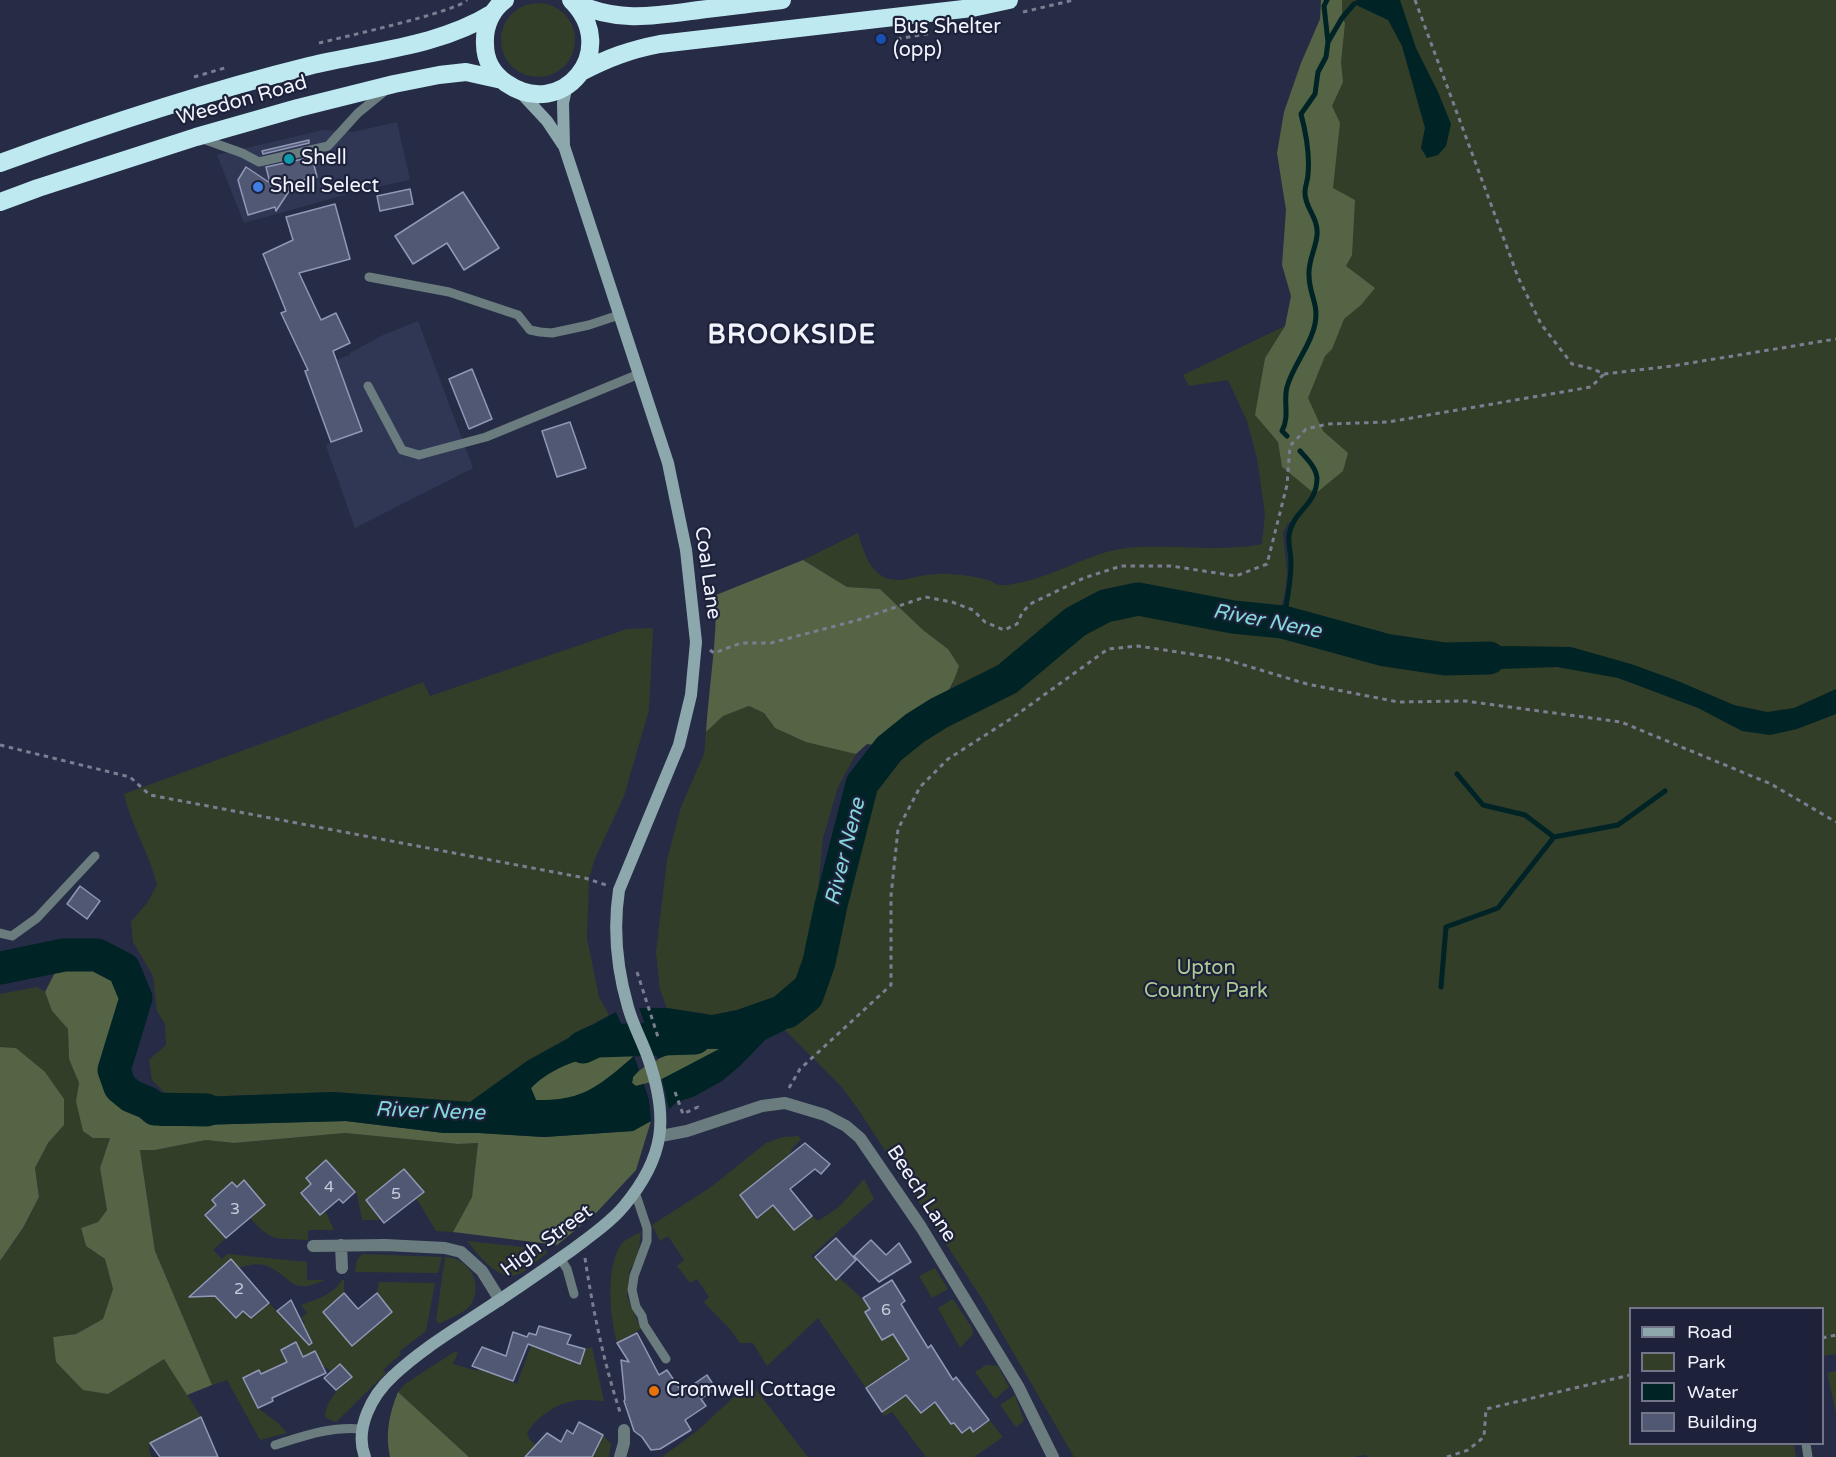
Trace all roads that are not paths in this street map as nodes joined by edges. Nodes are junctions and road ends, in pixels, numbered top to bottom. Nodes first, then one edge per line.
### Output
1 (505, 0) edge
2 (571, 0) edge
3 (782, 0) edge
4 (1010, 0) edge
5 (493, 14) junction
6 (581, 72) junction
7 (502, 80) junction
8 (394, 84) junction
9 (567, 85) junction
10 (520, 92) junction
11 (196, 137) junction
12 (564, 146) junction
13 (0, 163) edge
14 (0, 202) edge
15 (369, 277) dead end
16 (619, 315) junction
17 (639, 374) junction
18 (368, 386) dead end
19 (95, 856) dead end
20 (0, 933) edge
21 (628, 1009) joint
22 (661, 1136) junction
23 (635, 1192) junction
24 (341, 1245) junction
25 (313, 1246) dead end
26 (560, 1258) junction
27 (342, 1268) dead end
28 (574, 1294) dead end
29 (500, 1300) junction
30 (666, 1359) dead end
31 (361, 1429) junction
32 (624, 1430) road end
33 (275, 1445) dead end
34 (365, 1457) edge
35 (620, 1457) edge
36 (1053, 1457) edge

1 - 5 highway
2 - 3 highway
2 - 6 highway
4 - 6 highway
5 - 7 highway
5 - 13 highway, Weedon Road
6 - 9 highway
7 - 8 highway, Weedon Road
7 - 10 highway
8 - 11 highway, Weedon Road
8 - 11 lane
9 - 10 highway
9 - 12 street, Coal Lane
10 - 12 street, Coal Lane
11 - 14 highway, Weedon Road
12 - 16 street, Coal Lane
15 - 16 lane
16 - 17 street, Coal Lane
17 - 18 lane
17 - 21 street, Coal Lane
19 - 20 lane
21 - 22 street, High Street
22 - 23 street, High Street
22 - 36 street, Beech Lane
23 - 26 street, High Street
23 - 30 lane
24 - 25 street
24 - 27 street
24 - 29 street
26 - 28 lane
26 - 29 street, High Street
29 - 31 street, High Street
31 - 33 lane
31 - 34 street
32 - 35 street

